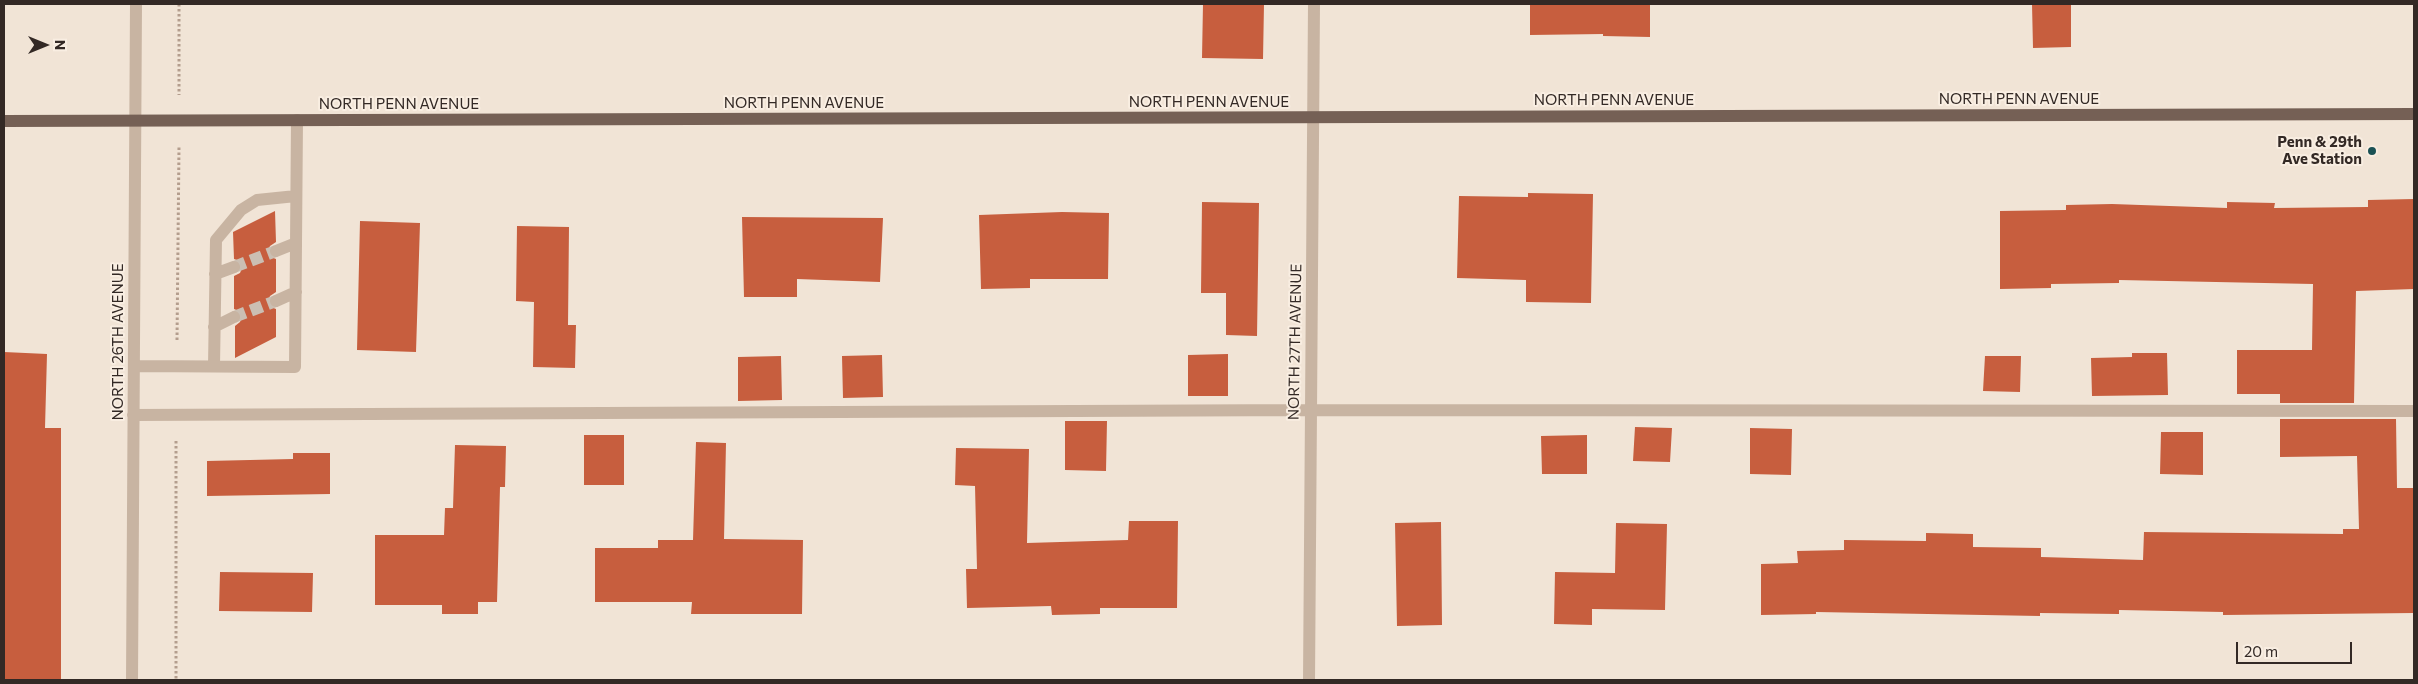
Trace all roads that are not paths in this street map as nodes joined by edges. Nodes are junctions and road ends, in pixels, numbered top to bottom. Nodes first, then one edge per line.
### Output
1 (136, 4) edge
2 (1314, 4) edge
3 (2414, 114) edge
4 (1314, 117) junction
5 (135, 120) junction
6 (296, 120) junction
7 (4, 121) edge
8 (296, 196) junction
9 (296, 243) junction
10 (276, 251) tunnel mouth
11 (234, 267) tunnel mouth
12 (215, 274) junction
13 (296, 292) junction
14 (276, 301) tunnel mouth
15 (234, 317) tunnel mouth
16 (214, 327) junction
17 (134, 366) junction
18 (214, 366) junction
19 (1310, 410) junction
20 (2414, 411) edge
21 (134, 415) junction
22 (132, 680) edge
23 (1308, 680) edge

1 - 5 street, NORTH 26TH AVENUE
2 - 4 street, NORTH 27TH AVENUE
3 - 4 main road, NORTH PENN AVENUE
4 - 6 main road, NORTH PENN AVENUE
4 - 19 street, NORTH 27TH AVENUE
5 - 6 main road, NORTH PENN AVENUE
5 - 7 main road, NORTH PENN AVENUE
5 - 17 street, NORTH 26TH AVENUE
6 - 8 street
8 - 9 street
8 - 12 street
9 - 10 street
9 - 13 street
11 - 12 street
12 - 16 street
13 - 14 street
13 - 18 street
15 - 16 street
16 - 18 street
17 - 18 street
17 - 21 street, NORTH 26TH AVENUE
19 - 20 street
19 - 21 street
19 - 23 street, NORTH 27TH AVENUE
21 - 22 street, NORTH 26TH AVENUE

